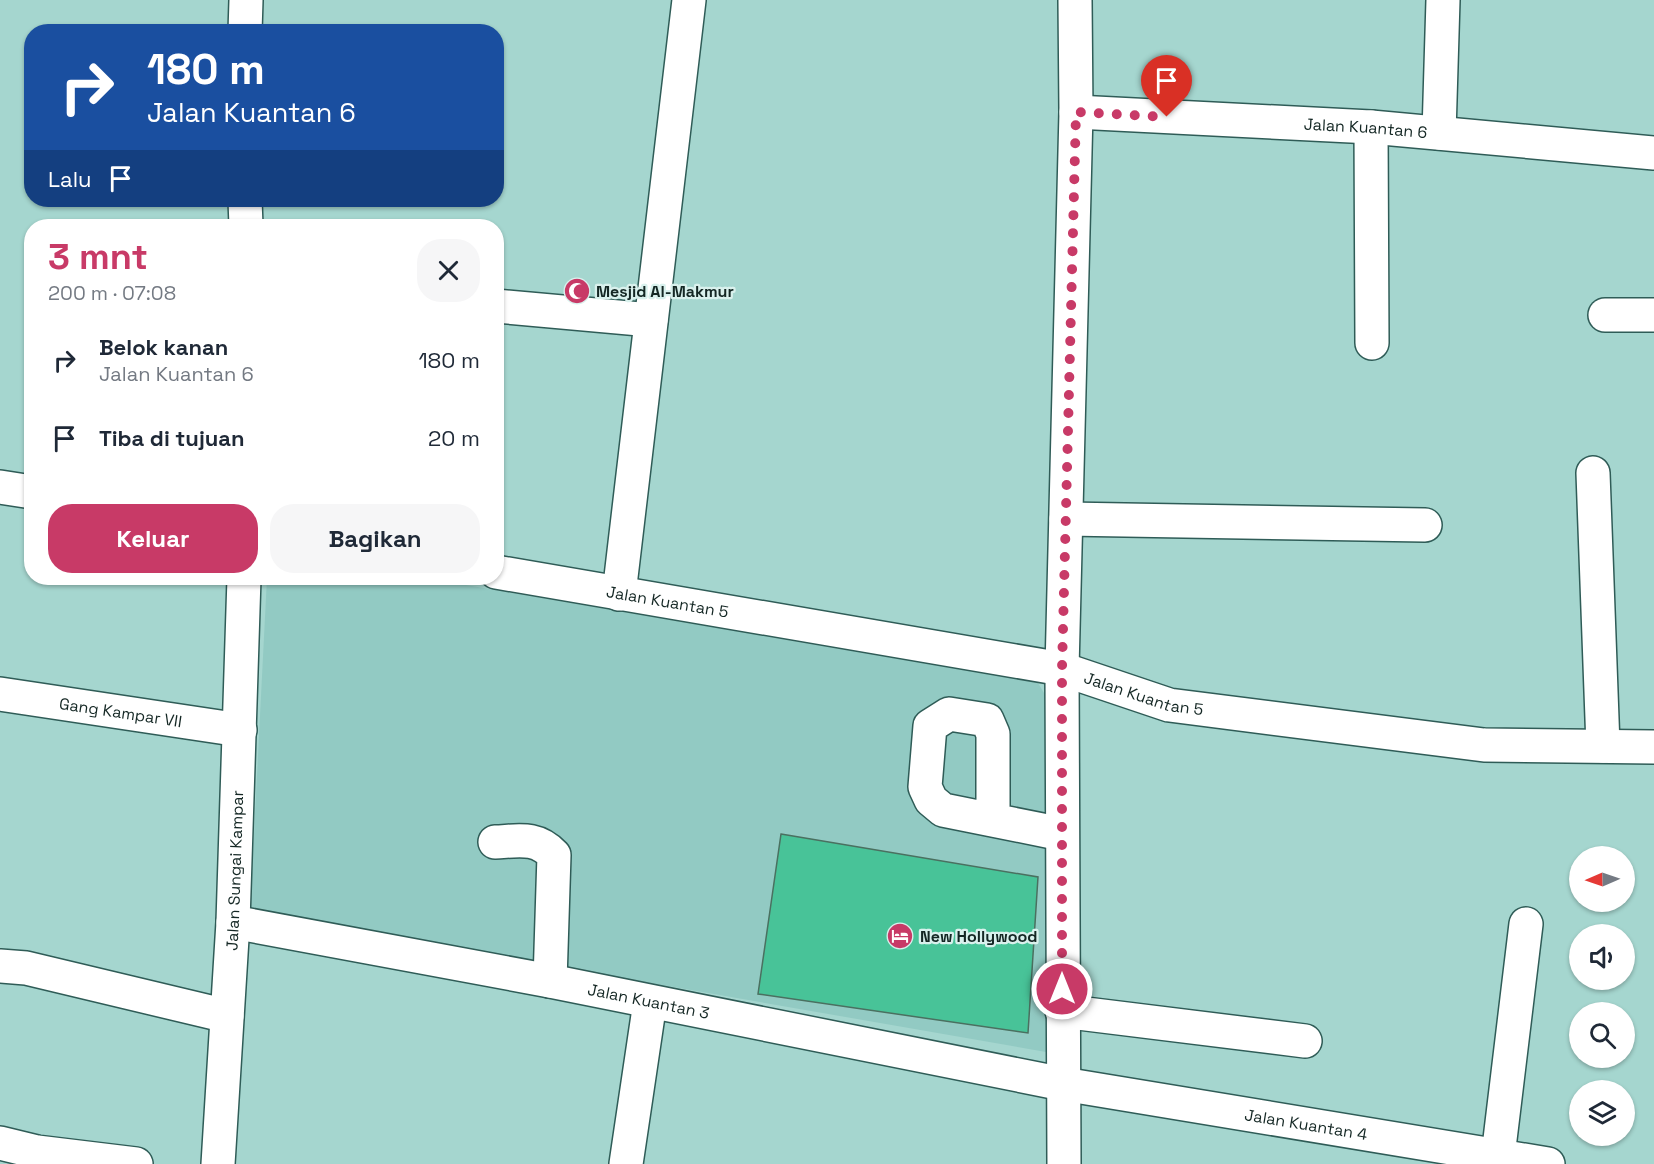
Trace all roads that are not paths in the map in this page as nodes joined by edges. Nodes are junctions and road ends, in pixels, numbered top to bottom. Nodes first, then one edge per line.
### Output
1 (246, 0) edge
2 (689, 0) edge
3 (1075, 0) edge
4 (1443, 0) edge
5 (245, 24) edge
6 (1076, 112) junction
7 (1371, 126) junction
8 (1439, 133) junction
9 (1654, 153) edge
10 (504, 307) edge
11 (1605, 315) dead end
12 (1654, 315) edge
13 (651, 320) junction
14 (1372, 343) dead end
15 (1593, 473) dead end
16 (0, 487) edge
17 (24, 491) edge
18 (1066, 519) junction
19 (1425, 525) dead end
20 (504, 573) edge
21 (244, 585) edge
22 (619, 594) junction
23 (1062, 669) junction
24 (0, 694) edge
25 (240, 730) junction
26 (1603, 747) junction
27 (1654, 747) edge
28 (993, 820) dead end
29 (1062, 834) junction
30 (495, 842) dead end
31 (233, 922) junction
32 (1526, 924) dead end
33 (0, 966) edge
34 (550, 981) junction
35 (650, 1002) junction
36 (1062, 1011) junction
37 (226, 1016) junction
38 (1305, 1041) dead end
39 (1063, 1084) junction
40 (0, 1143) edge
41 (1498, 1156) junction
42 (136, 1164) edge
43 (218, 1164) edge
44 (626, 1164) edge
45 (1064, 1164) edge
46 (1548, 1164) edge

1 - 5 street
2 - 13 street
3 - 6 street
4 - 8 street
6 - 7 street, Jalan Kuantan 6
6 - 18 street
7 - 8 street, Jalan Kuantan 6
7 - 14 street
8 - 9 street, Jalan Kuantan 6
10 - 13 street
11 - 12 street
13 - 22 street
15 - 26 street
16 - 17 street
18 - 19 street
18 - 23 street
20 - 22 street, Jalan Kuantan 5
21 - 25 street, Jalan Sungai Kampar
22 - 23 street, Jalan Kuantan 5
23 - 26 street, Jalan Kuantan 5
23 - 29 street
24 - 25 street, Gang Kampar VII
25 - 31 street, Jalan Sungai Kampar
26 - 27 street, Jalan Kuantan 5
28 - 29 street
29 - 36 street
30 - 34 street
31 - 34 street, Jalan Kuantan 3
31 - 37 street, Jalan Sungai Kampar
32 - 41 street
33 - 37 street
34 - 35 street, Jalan Kuantan 3
35 - 39 street, Jalan Kuantan 3
35 - 44 street
36 - 38 street
36 - 39 street
37 - 43 street, Jalan Sungai Kampar
39 - 41 street, Jalan Kuantan 4
39 - 45 street
40 - 42 street
41 - 46 street, Jalan Kuantan 4

